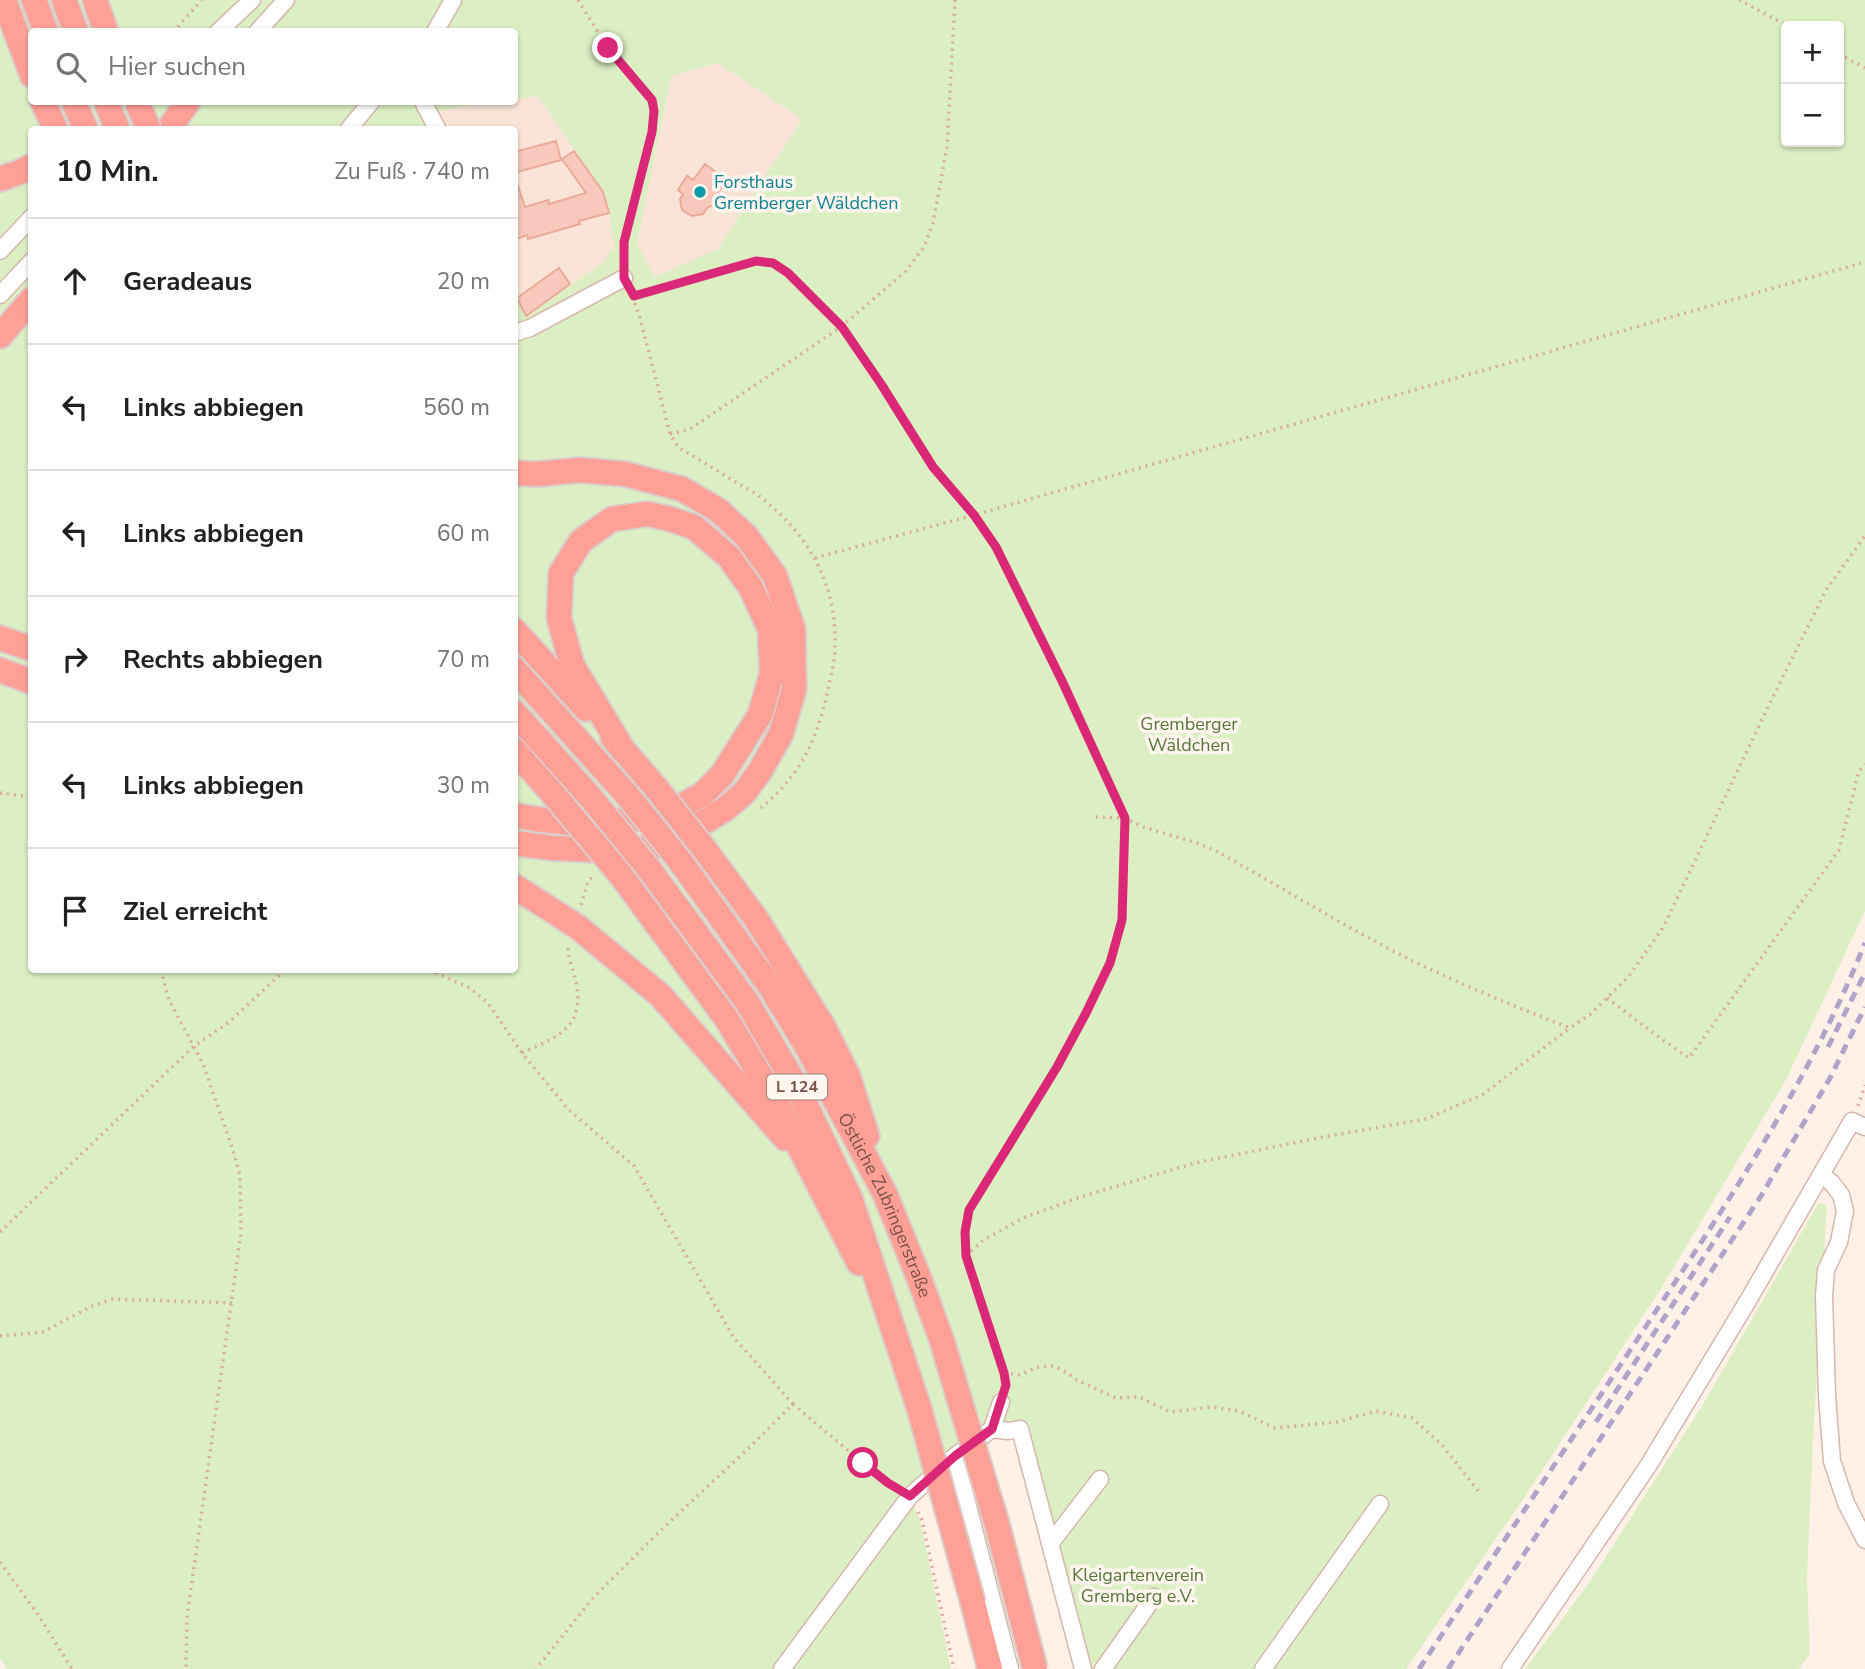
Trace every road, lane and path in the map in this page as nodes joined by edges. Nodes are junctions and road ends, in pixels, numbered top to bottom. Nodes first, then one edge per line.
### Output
1 (4, 0) edge
2 (34, 0) edge
3 (64, 0) edge
4 (94, 0) edge
5 (202, 0) edge
6 (251, 0) edge
7 (286, 0) edge
8 (453, 0) edge
9 (578, 0) edge
10 (955, 0) edge
11 (1739, 0) edge
12 (1781, 22) edge
13 (44, 28) edge
14 (74, 28) edge
15 (104, 28) edge
16 (177, 28) edge
17 (222, 28) edge
18 (261, 28) edge
19 (437, 28) edge
20 (1844, 57) edge
21 (28, 64) edge
22 (1865, 68) edge
23 (44, 105) edge
24 (75, 105) edge
25 (107, 105) edge
26 (138, 105) edge
27 (141, 105) edge
28 (185, 105) edge
29 (186, 105) edge
30 (369, 105) edge
31 (425, 105) edge
32 (54, 126) edge
33 (84, 126) edge
34 (116, 126) edge
35 (122, 126) edge
36 (147, 126) edge
37 (165, 126) edge
38 (171, 126) edge
39 (351, 126) edge
40 (437, 126) edge
41 (28, 168) edge
42 (0, 179) edge
43 (28, 221) edge
44 (0, 251) edge
45 (1865, 262) edge
46 (28, 265) edge
47 (624, 278) junction
48 (0, 295) edge
49 (634, 296) junction
50 (28, 304) edge
51 (842, 327) junction
52 (518, 331) edge
53 (0, 336) edge
54 (670, 434) junction
55 (518, 473) edge
56 (974, 515) junction
57 (1865, 536) edge
58 (518, 635) edge
59 (0, 638) edge
60 (28, 648) edge
61 (0, 670) edge
62 (518, 672) edge
63 (28, 680) edge
64 (0, 689) edge
65 (28, 693) edge
66 (518, 716) edge
67 (623, 750) junction
68 (518, 754) edge
69 (1865, 764) edge
70 (0, 793) edge
71 (28, 796) edge
72 (518, 816) edge
73 (1097, 817) dead end
74 (1125, 818) junction
75 (518, 844) edge
76 (518, 889) edge
77 (162, 973) edge
78 (282, 973) edge
79 (436, 973) edge
80 (1607, 998) junction
81 (1570, 1028) junction
82 (193, 1047) junction
83 (1865, 1085) edge
84 (1859, 1124) edge
85 (806, 1162) junction
86 (1821, 1175) junction
87 (885, 1194) junction
88 (0, 1232) edge
89 (966, 1256) junction
90 (232, 1303) junction
91 (894, 1333) junction
92 (0, 1336) edge
93 (1004, 1373) junction
94 (1001, 1402) joint
95 (793, 1404) junction
96 (992, 1429) junction
97 (955, 1456) junction
98 (1100, 1479) dead end
99 (1479, 1492) dead end
100 (910, 1496) junction
101 (1380, 1504) dead end
102 (1865, 1540) edge
103 (1050, 1544) junction
104 (0, 1562) edge
105 (1154, 1597) dead end
106 (72, 1669) edge
107 (186, 1669) edge
108 (536, 1669) edge
109 (782, 1669) edge
110 (954, 1669) edge
111 (990, 1669) edge
112 (1010, 1669) edge
113 (1035, 1669) edge
114 (1083, 1669) edge
115 (1103, 1669) edge
116 (1263, 1669) edge
117 (1510, 1669) edge

1 - 21 highway
2 - 13 highway
3 - 14 highway
4 - 15 highway
5 - 16 path
6 - 17 street
7 - 18 street
8 - 19 street
9 - 47 path
10 - 51 path
11 - 12 path
20 - 22 path
23 - 32 highway
24 - 33 highway, bridge
25 - 34 highway, bridge
26 - 36 highway, bridge
27 - 35 street
28 - 37 street
29 - 38 highway
30 - 39 street
31 - 40 street
41 - 42 highway
43 - 44 street
45 - 56 path
46 - 48 street
47 - 49 path
47 - 52 street
49 - 51 path
49 - 54 path
50 - 53 highway
51 - 54 path
51 - 56 path
54 - 56 path
55 - 75 highway
56 - 74 path
57 - 80 path
58 - 67 highway
59 - 60 highway
61 - 63 highway
62 - 87 highway, Östliche Zubringerstraße / L 124, bridge
64 - 65 highway
66 - 91 highway, Östliche Zubringerstraße / L 124, bridge
67 - 72 highway
67 - 87 highway, bridge
68 - 85 highway, bridge
69 - 80 path
70 - 71 path
73 - 74 path
74 - 81 path
74 - 89 path
76 - 85 highway
77 - 82 path
78 - 82 path
79 - 95 path
80 - 81 path
81 - 89 path
82 - 88 path
82 - 90 path
83 - 84 path
84 - 86 street
85 - 91 highway
86 - 102 street
86 - 117 street
87 - 113 highway, Östliche Zubringerstraße / L 124, bridge
89 - 93 path
90 - 92 path
90 - 107 path
91 - 111 highway, Östliche Zubringerstraße / L 124, bridge
93 - 94 path
93 - 99 path
94 - 96 street
95 - 100 path
95 - 108 path
96 - 97 street
96 - 103 street
97 - 100 street
97 - 112 street
98 - 103 street
100 - 109 street
100 - 110 path
101 - 116 street
103 - 114 street
104 - 106 path
105 - 115 street

